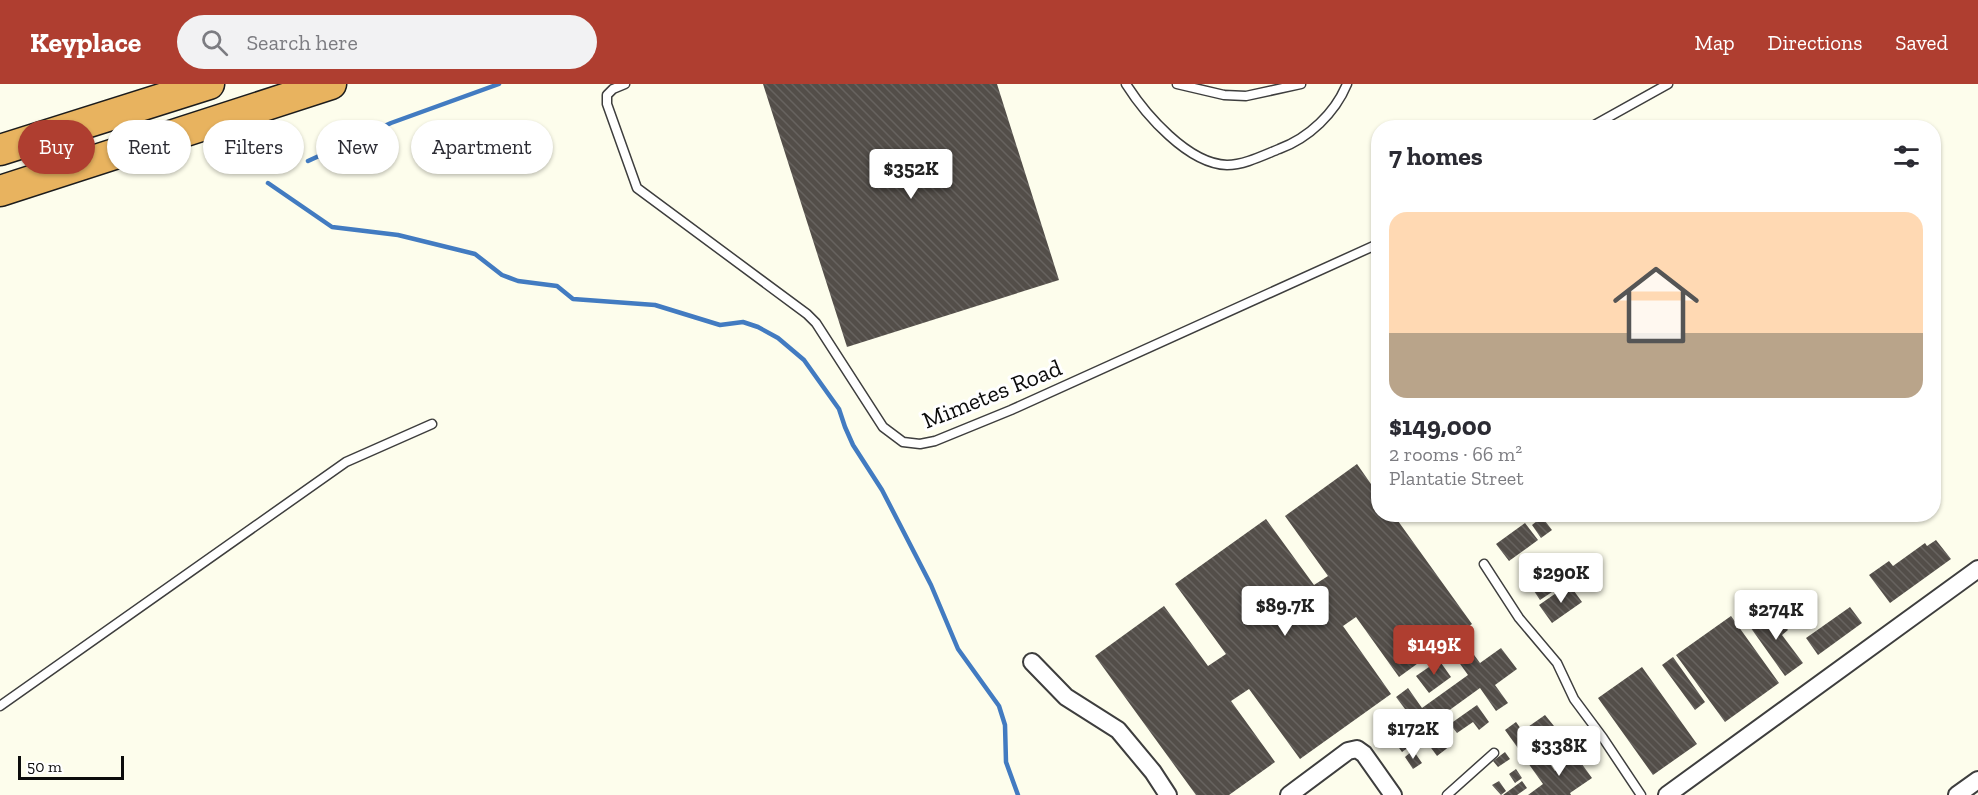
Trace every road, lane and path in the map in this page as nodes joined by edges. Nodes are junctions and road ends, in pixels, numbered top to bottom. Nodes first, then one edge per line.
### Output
1 (209, 84) edge
2 (331, 84) edge
3 (625, 84) edge
4 (1126, 84) edge
5 (1177, 84) edge
6 (1301, 84) edge
7 (1347, 84) edge
8 (1668, 84) edge
9 (1603, 120) edge
10 (0, 150) edge
11 (0, 191) edge
12 (1371, 247) edge
13 (432, 424) dead end
14 (1484, 564) dead end
15 (1978, 570) edge
16 (1032, 662) dead end
17 (0, 706) edge
18 (1494, 753) dead end
19 (1978, 780) edge
20 (1168, 795) edge
21 (1289, 795) edge
22 (1393, 795) edge
23 (1447, 795) edge
24 (1641, 795) edge
25 (1667, 795) edge
26 (1957, 795) edge

1 - 10 highway
2 - 11 highway
3 - 12 lane, Mimetes Road
4 - 7 lane
5 - 6 lane
8 - 9 lane
13 - 17 lane
14 - 24 lane
15 - 25 street
16 - 20 street
18 - 23 lane
19 - 26 street
21 - 22 street

